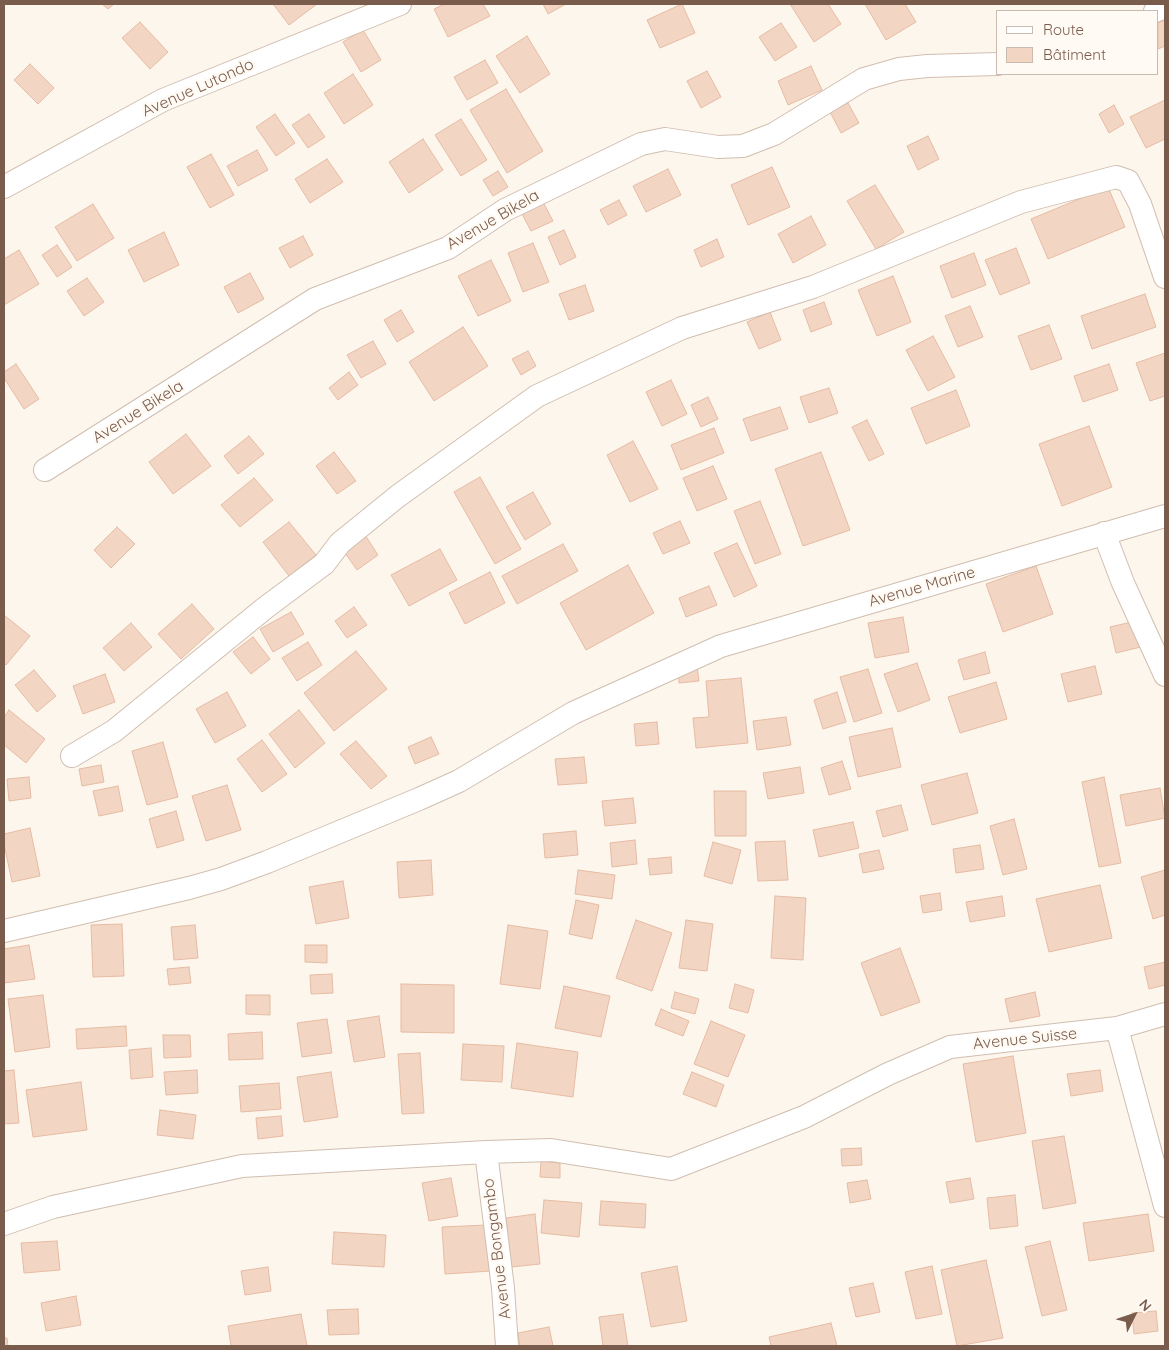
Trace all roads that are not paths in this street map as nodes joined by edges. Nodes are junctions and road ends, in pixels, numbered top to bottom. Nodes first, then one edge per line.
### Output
1 (400, 4) edge
2 (996, 64) edge
3 (4, 187) edge
4 (1165, 277) edge
5 (46, 470) dead end
6 (1165, 516) edge
7 (1104, 534) junction
8 (1165, 676) edge
9 (72, 756) dead end
10 (4, 931) edge
11 (1165, 1014) edge
12 (1117, 1028) junction
13 (486, 1152) junction
14 (1165, 1206) edge
15 (4, 1224) edge
16 (507, 1346) edge

1 - 3 street, Avenue Lutondo
2 - 5 street, Avenue Bikela
4 - 9 street
6 - 7 street, Avenue Marine
7 - 8 street
7 - 10 street, Avenue Marine
11 - 12 street, Avenue Suisse
12 - 13 street, Avenue Suisse
12 - 14 street
13 - 15 street, Avenue Suisse
13 - 16 street, Avenue Bongambo

